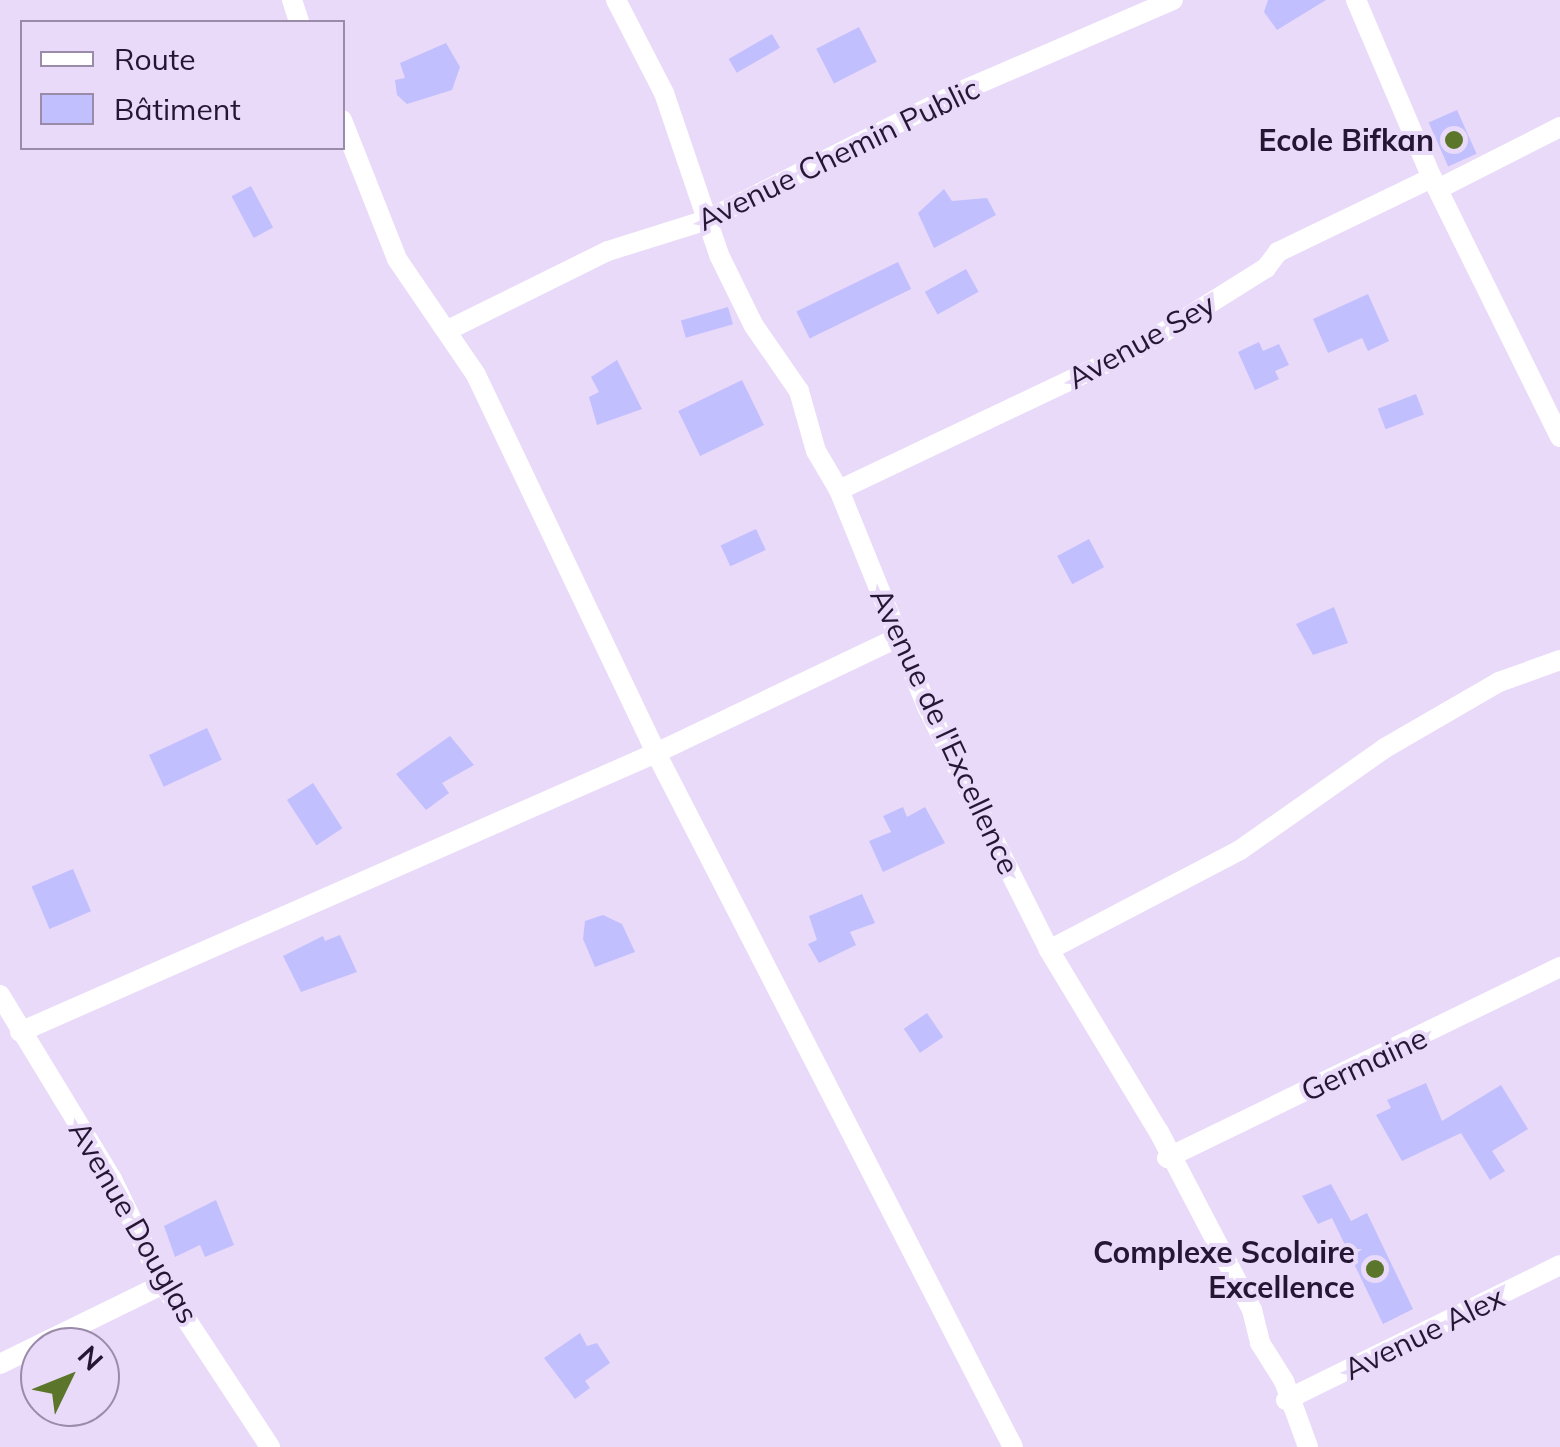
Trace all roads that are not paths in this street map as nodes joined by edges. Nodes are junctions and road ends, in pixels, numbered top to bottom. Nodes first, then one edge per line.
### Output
1 (616, 0) edge
2 (1173, 0) edge
3 (1356, 0) edge
4 (345, 127) edge
5 (1560, 127) edge
6 (1435, 184) junction
7 (707, 220) junction
8 (448, 330) junction
9 (1560, 436) edge
10 (839, 490) junction
11 (897, 638) junction
12 (1560, 660) edge
13 (656, 754) junction
14 (1049, 950) junction
15 (1560, 967) edge
16 (0, 995) edge
17 (20, 1032) junction
18 (1167, 1158) junction
19 (1560, 1265) edge
20 (163, 1284) junction
21 (0, 1364) edge
22 (1286, 1400) junction
23 (270, 1447) edge
24 (1013, 1447) edge
25 (1308, 1447) edge

1 - 7 street, Avenue de l'Excellence
2 - 7 street, Avenue Chemin Public
3 - 6 street
4 - 8 street
5 - 6 street, Avenue Sey
6 - 9 street
6 - 10 street, Avenue Sey
7 - 8 street, Avenue Chemin Public
7 - 10 street, Avenue de l'Excellence
8 - 13 street
10 - 11 street, Avenue de l'Excellence
11 - 13 street
11 - 14 street, Avenue de l'Excellence
12 - 14 street
13 - 17 street
13 - 24 street
14 - 18 street, Avenue de l'Excellence
15 - 18 street, Germaine
16 - 17 street, Avenue Douglas
17 - 20 street, Avenue Douglas
18 - 22 street, Avenue de l'Excellence
19 - 22 street, Avenue Alex
20 - 21 street
20 - 23 street, Avenue Douglas
22 - 25 street, Avenue de l'Excellence

